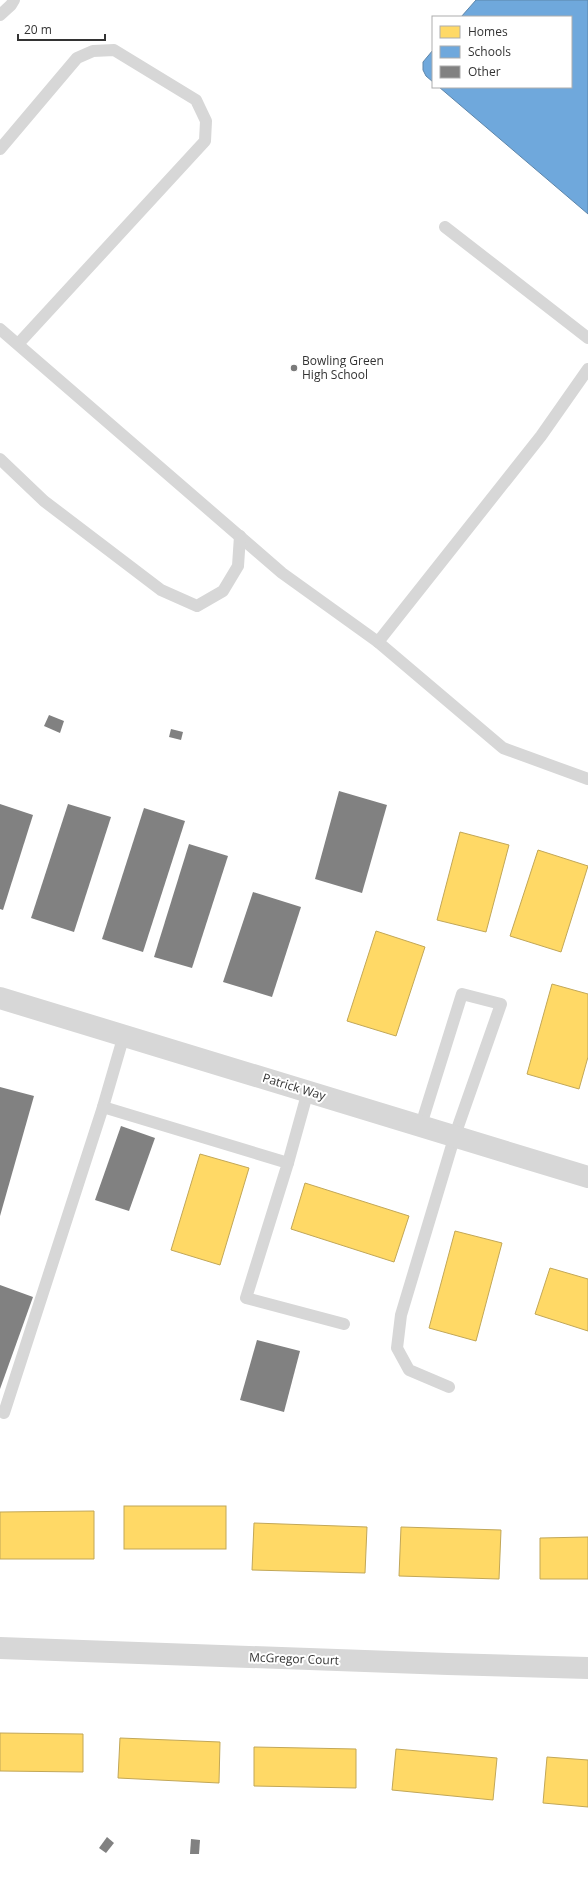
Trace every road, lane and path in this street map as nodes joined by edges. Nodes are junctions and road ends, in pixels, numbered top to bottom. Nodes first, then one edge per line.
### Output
1 (14, 0) edge
2 (0, 15) edge
3 (0, 149) edge
4 (445, 227) dead end
5 (0, 329) edge
6 (588, 338) edge
7 (19, 344) junction
8 (588, 369) edge
9 (0, 460) edge
10 (240, 536) junction
11 (378, 642) junction
12 (588, 779) edge
13 (0, 998) edge
14 (124, 1035) junction
15 (308, 1091) junction
16 (103, 1107) junction
17 (421, 1125) junction
18 (455, 1135) junction
19 (288, 1164) junction
20 (588, 1177) edge
21 (344, 1324) dead end
22 (449, 1388) dead end
23 (4, 1412) dead end
24 (0, 1648) edge
25 (588, 1668) edge

1 - 2 lane
3 - 7 lane
4 - 6 lane
5 - 7 lane
7 - 10 lane
8 - 11 lane
9 - 10 lane
10 - 11 lane
11 - 12 lane
13 - 14 street, Patrick Way
14 - 15 street, Patrick Way
14 - 16 lane
15 - 17 street, Patrick Way
15 - 19 lane
16 - 19 lane
16 - 23 lane
17 - 18 street, Patrick Way
17 - 18 lane
18 - 20 street, Patrick Way
18 - 22 lane
19 - 21 lane
24 - 25 street, McGregor Court

